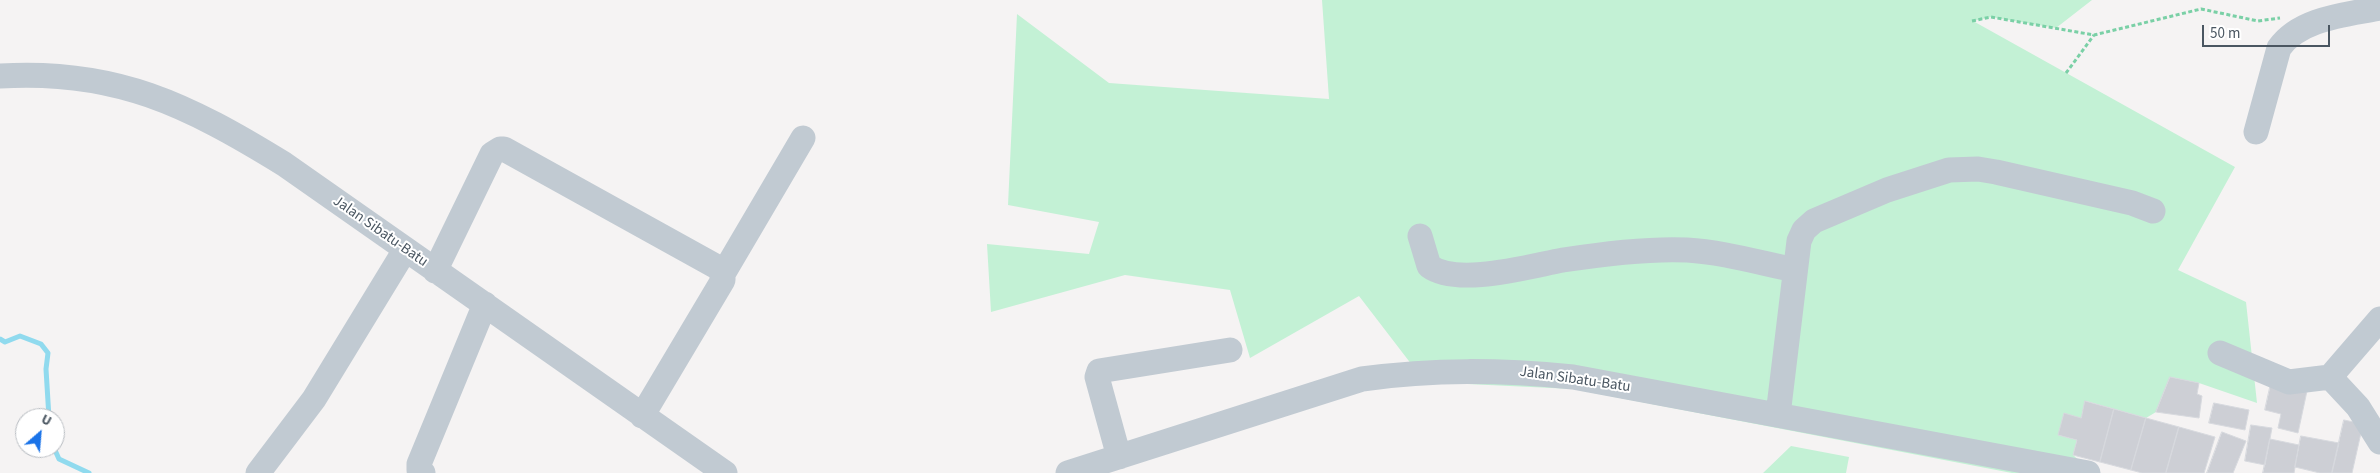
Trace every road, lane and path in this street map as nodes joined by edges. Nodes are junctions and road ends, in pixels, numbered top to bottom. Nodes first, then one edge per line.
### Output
1 (2380, 8) edge
2 (2285, 18) dead end
3 (1972, 21) dead end
4 (2094, 35) junction
5 (2066, 73) dead end
6 (0, 76) edge
7 (2256, 132) dead end
8 (803, 138) dead end
9 (2153, 211) dead end
10 (1420, 236) dead end
11 (405, 250) junction
12 (1795, 270) junction
13 (435, 271) junction
14 (723, 274) junction
15 (485, 304) junction
16 (2380, 319) edge
17 (1230, 350) dead end
18 (2220, 353) dead end
19 (2330, 377) junction
20 (1778, 415) junction
21 (642, 416) junction
22 (2380, 442) edge
23 (1119, 457) junction
24 (258, 473) edge
25 (423, 473) edge
26 (725, 473) edge
27 (1068, 473) edge
28 (2088, 473) edge

1 - 7 street
2 - 4 path
3 - 4 path
4 - 5 path
6 - 11 street, Jalan Sibatu-Batu
8 - 14 street
9 - 12 street
10 - 12 street
11 - 13 street, Jalan Sibatu-Batu
11 - 24 street
12 - 20 street
13 - 14 street
13 - 15 street, Jalan Sibatu-Batu
14 - 21 street
15 - 21 street, Jalan Sibatu-Batu
15 - 25 street
16 - 19 street
17 - 23 street
18 - 19 street
19 - 22 street
20 - 23 street, Jalan Sibatu-Batu
20 - 28 street, Jalan Sibatu-Batu
21 - 26 street, Jalan Sibatu-Batu
23 - 27 street, Jalan Sibatu-Batu

